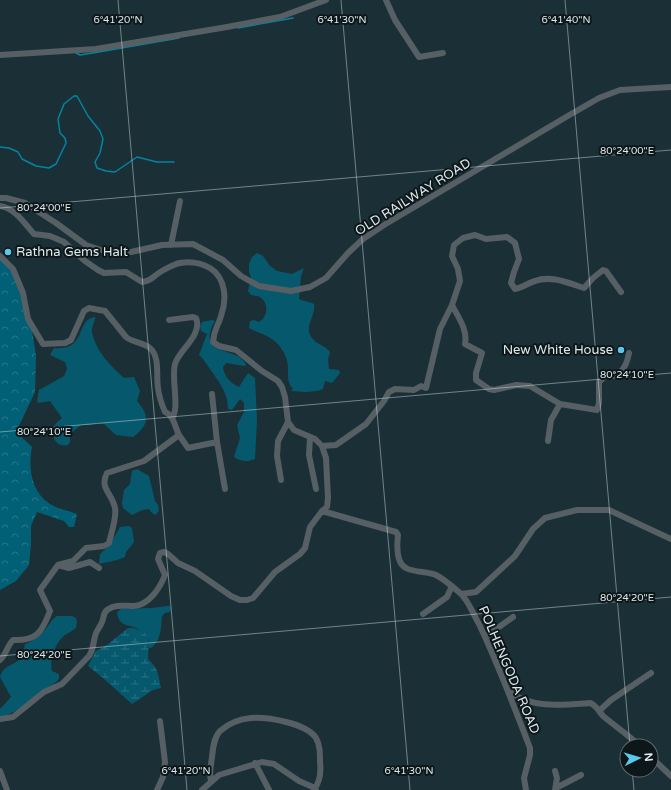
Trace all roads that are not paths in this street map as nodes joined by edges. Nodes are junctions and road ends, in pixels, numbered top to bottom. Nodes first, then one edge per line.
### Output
1 (326, 0) edge
2 (386, 0) edge
3 (444, 53) dead end
4 (0, 55) edge
5 (671, 87) edge
6 (0, 198) edge
7 (180, 201) dead end
8 (0, 206) edge
9 (171, 245) junction
10 (0, 256) edge
11 (621, 292) dead end
12 (452, 305) junction
13 (169, 320) dead end
14 (629, 352) dead end
15 (212, 394) dead end
16 (560, 404) junction
17 (172, 418) junction
18 (288, 422) junction
19 (179, 435) junction
20 (310, 438) junction
21 (217, 442) junction
22 (548, 442) dead end
23 (322, 446) junction
24 (281, 480) dead end
25 (225, 489) dead end
26 (316, 489) dead end
27 (322, 510) junction
28 (671, 539) edge
29 (58, 565) junction
30 (99, 568) dead end
31 (452, 586) junction
32 (461, 594) junction
33 (423, 614) dead end
34 (513, 617) dead end
35 (485, 637) junction
36 (0, 660) edge
37 (650, 674) dead end
38 (506, 688) junction
39 (598, 711) junction
40 (0, 719) edge
41 (160, 721) dead end
42 (632, 738) edge
43 (255, 763) junction
44 (659, 765) edge
45 (0, 771) edge
46 (555, 771) dead end
47 (581, 775) dead end
48 (671, 776) edge
49 (211, 781) junction
50 (316, 789) edge
51 (555, 789) edge
52 (7, 790) edge
53 (157, 790) edge
54 (202, 790) edge
55 (269, 790) edge
56 (526, 790) edge

1 - 4 street
2 - 3 street
5 - 9 street, OLD RAILWAY ROAD
6 - 9 street, OLD RAILWAY ROAD
7 - 9 street
8 - 18 street
10 - 17 street
11 - 12 street
12 - 16 street
12 - 23 street
13 - 17 street
14 - 16 street
15 - 21 street
16 - 22 street
17 - 19 street
18 - 20 street
18 - 24 street
19 - 21 street
19 - 29 street
20 - 23 street
20 - 26 street
21 - 25 street
23 - 27 street
27 - 31 street, POLHENGODA ROAD
27 - 40 street
28 - 32 street
29 - 30 street
29 - 36 street
31 - 32 street, POLHENGODA ROAD
31 - 33 street
32 - 35 street, POLHENGODA ROAD
34 - 35 street
35 - 38 street, POLHENGODA ROAD
37 - 39 street
38 - 39 street
38 - 56 street, POLHENGODA ROAD
39 - 42 street
41 - 53 street
43 - 49 street
43 - 50 street
43 - 55 street
44 - 48 street
45 - 52 street
46 - 51 street
47 - 51 street
49 - 50 street
49 - 54 street

